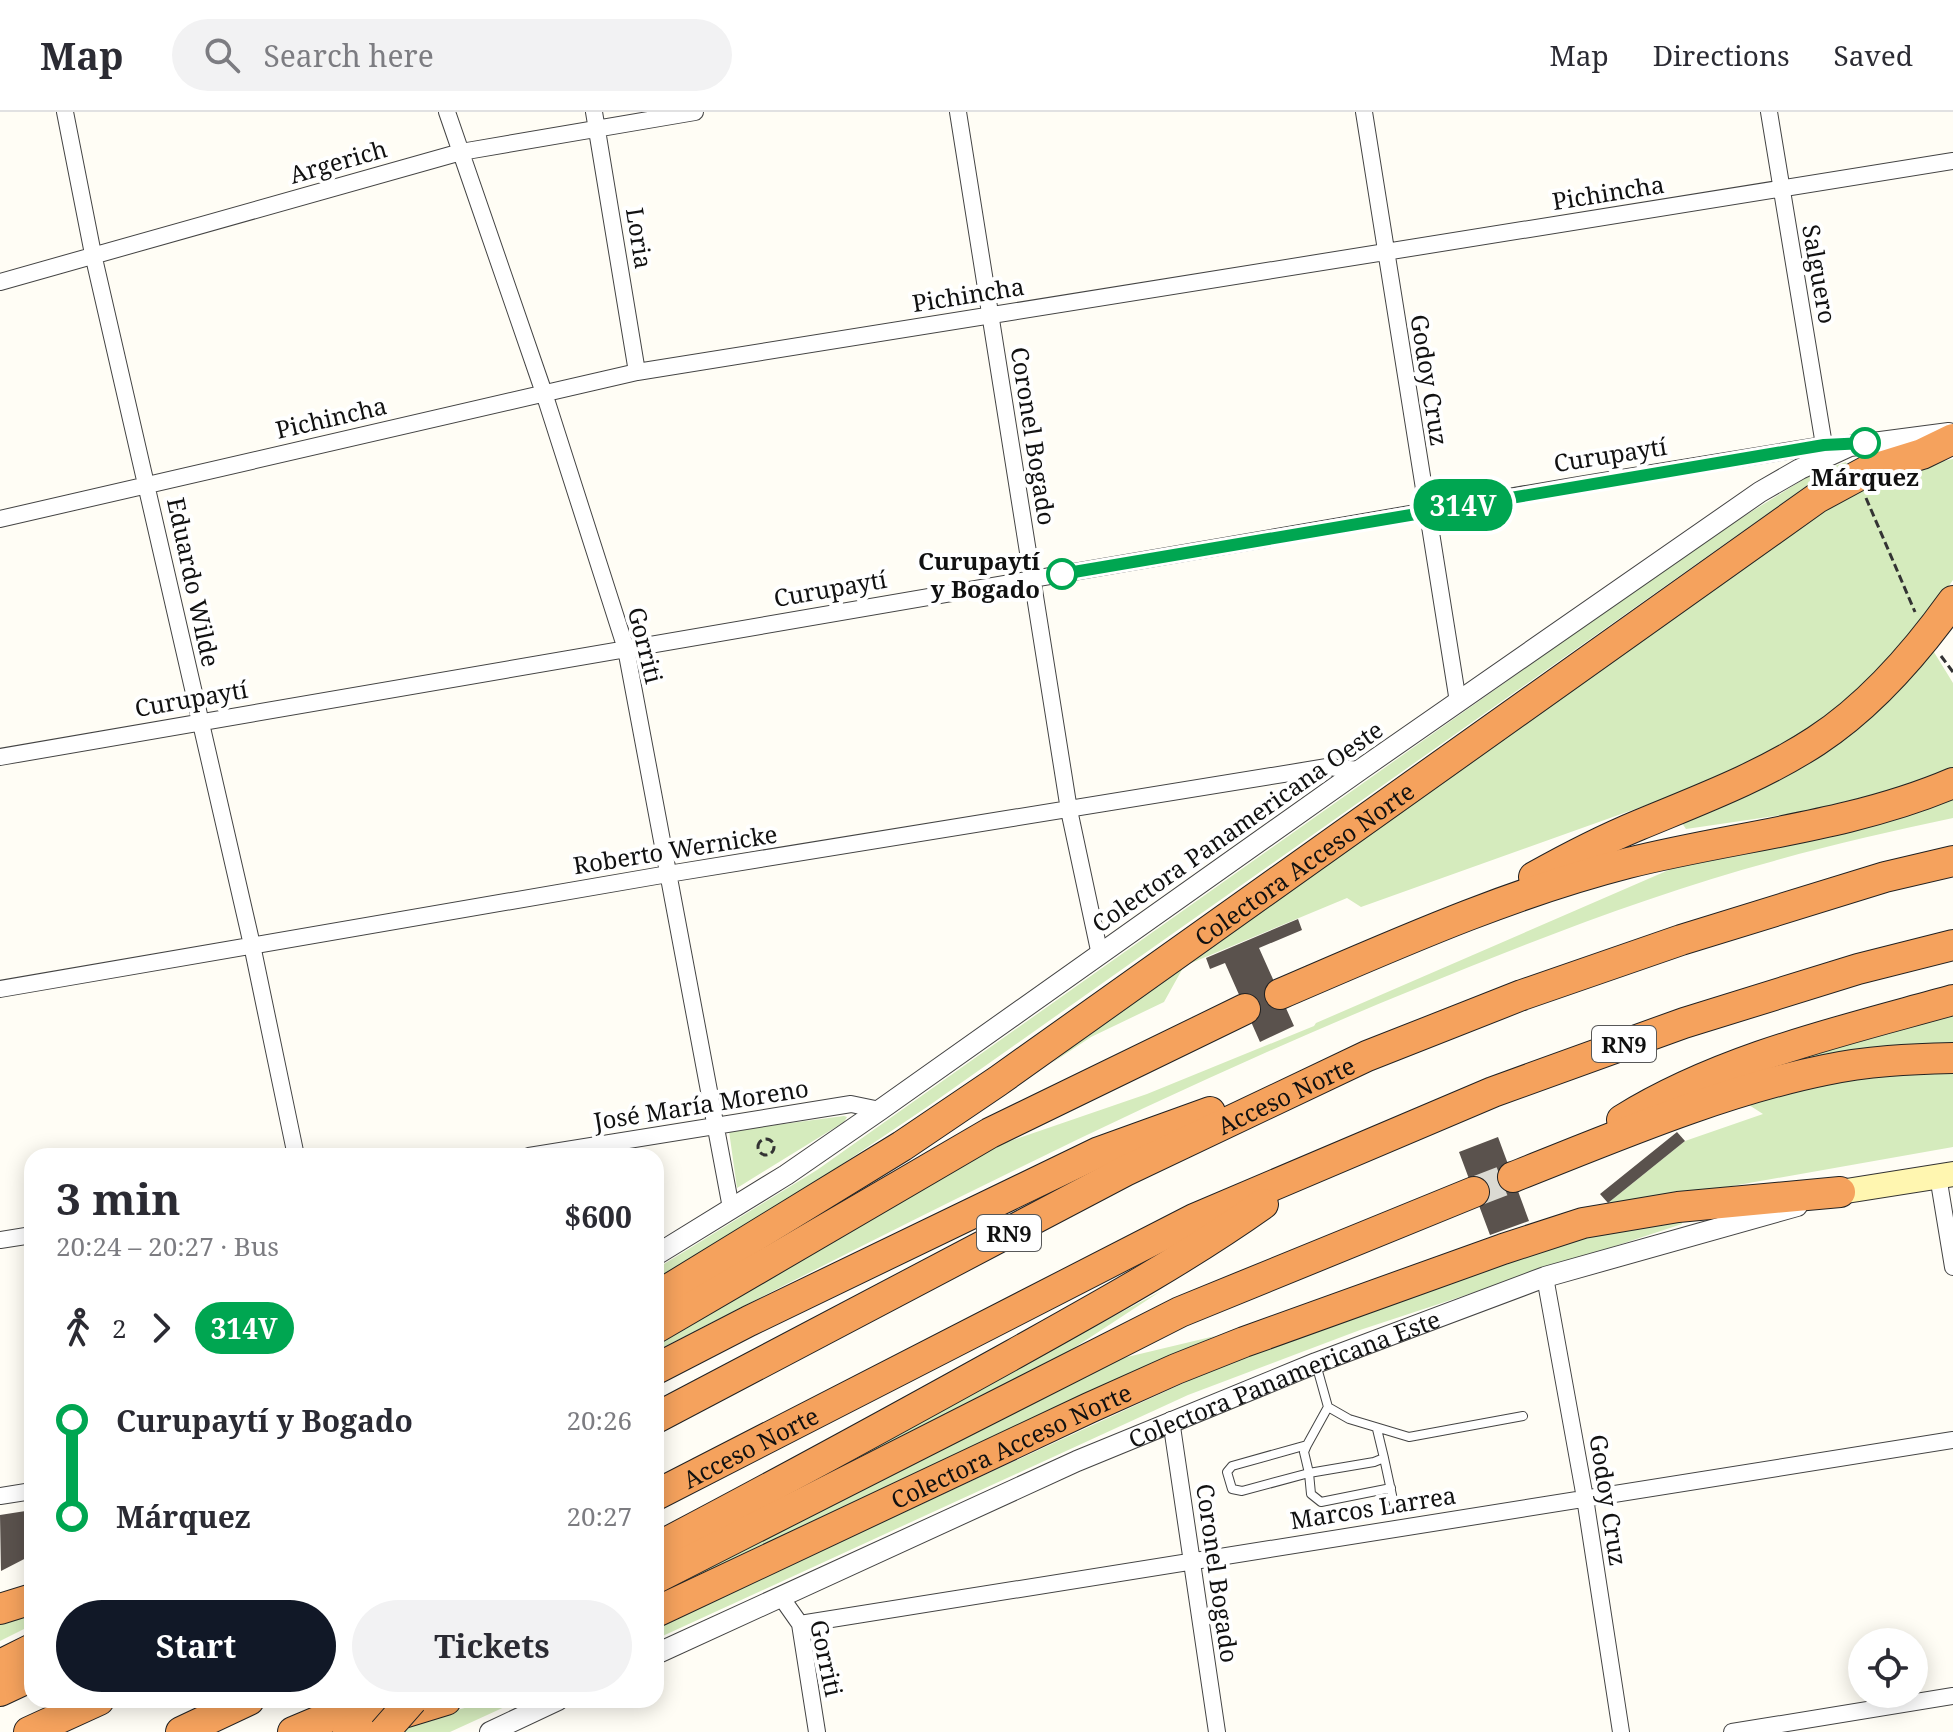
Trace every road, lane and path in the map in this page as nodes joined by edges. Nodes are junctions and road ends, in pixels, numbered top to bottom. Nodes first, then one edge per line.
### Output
1 (65, 112) edge
2 (447, 112) edge
3 (695, 112) edge
4 (958, 112) edge
5 (1364, 112) edge
6 (1769, 112) edge
7 (596, 120) edge
8 (461, 152) junction
9 (1953, 161) edge
10 (1781, 189) junction
11 (1385, 253) junction
12 (93, 254) junction
13 (0, 282) edge
14 (992, 314) junction
15 (637, 372) junction
16 (544, 393) junction
17 (1953, 433) edge
18 (1953, 439) edge
19 (1824, 445) junction
20 (1850, 446) junction
21 (148, 484) junction
22 (1861, 487) dead end
23 (1427, 511) junction
24 (0, 519) edge
25 (1032, 579) junction
26 (1953, 601) edge
27 (1927, 636) junction
28 (626, 649) junction
29 (1953, 672) edge
30 (1458, 702) junction
31 (201, 723) junction
32 (0, 757) edge
33 (1360, 770) junction
34 (1953, 783) edge
35 (1069, 810) junction
36 (1953, 861) edge
37 (668, 874) junction
38 (1472, 911) junction
39 (252, 945) junction
40 (1953, 945) edge
41 (1100, 955) junction
42 (0, 989) edge
43 (1280, 994) dead end
44 (1953, 1000) edge
45 (1245, 1009) dead end
46 (1367, 1056) junction
47 (1953, 1058) edge
48 (880, 1110) junction
49 (718, 1127) junction
50 (294, 1148) edge
51 (581, 1148) edge
52 (763, 1154) joint
53 (1567, 1155) junction
54 (1306, 1172) junction
55 (1946, 1175) edge
56 (1513, 1177) tunnel mouth
57 (1474, 1192) tunnel mouth
58 (1840, 1192) junction
59 (731, 1208) junction
60 (24, 1236) edge
61 (0, 1240) edge
62 (664, 1250) edge
63 (1953, 1267) edge
64 (1545, 1277) junction
65 (664, 1292) edge
66 (664, 1323) edge
67 (1316, 1363) junction
68 (664, 1365) edge
69 (1328, 1407) junction
70 (664, 1414) edge
71 (1523, 1416) dead end
72 (1171, 1420) junction
73 (1377, 1429) junction
74 (1953, 1440) edge
75 (1307, 1445) junction
76 (1384, 1458) junction
77 (1309, 1473) junction
78 (1391, 1488) junction
79 (664, 1491) edge
80 (24, 1492) edge
81 (0, 1496) edge
82 (1585, 1498) junction
83 (1395, 1509) dead end
84 (664, 1544) edge
85 (1192, 1560) junction
86 (664, 1574) edge
87 (24, 1596) edge
88 (781, 1597) junction
89 (24, 1601) edge
90 (0, 1608) edge
91 (664, 1608) edge
92 (800, 1624) junction
93 (664, 1650) edge
94 (24, 1653) edge
95 (0, 1665) edge
96 (24, 1680) edge
97 (0, 1691) edge
98 (1953, 1696) edge
99 (82, 1708) edge
100 (232, 1708) edge
101 (350, 1708) edge
102 (405, 1708) edge
103 (420, 1708) edge
104 (541, 1708) edge
105 (29, 1732) edge
106 (181, 1732) edge
107 (293, 1732) edge
108 (348, 1732) edge
109 (384, 1732) edge
110 (490, 1732) edge
111 (817, 1732) edge
112 (1217, 1732) edge
113 (1621, 1732) edge
114 (1732, 1732) edge

1 - 12 street, Eduardo Wilde
2 - 8 street, Gorriti
3 - 7 street, Argerich
4 - 14 street, Coronel Bogado
5 - 11 street, Godoy Cruz
6 - 10 street, Salguero
7 - 8 street, Argerich
7 - 15 street, Loria
8 - 12 street, Argerich
8 - 16 street, Gorriti
9 - 10 street, Pichincha
10 - 11 street, Pichincha
10 - 19 street, Salguero
11 - 14 street, Pichincha
11 - 23 street, Godoy Cruz
12 - 13 street, Argerich
12 - 21 street, Eduardo Wilde
14 - 15 street, Pichincha
14 - 25 street, Coronel Bogado
15 - 16 street, Pichincha
16 - 21 street, Pichincha
16 - 28 street, Gorriti
17 - 20 street, Curupaytí
18 - 65 highway, Colectora Acceso Norte
19 - 20 street, Curupaytí
19 - 23 street, Curupaytí
20 - 30 street, Colectora Panamericana Oeste
21 - 24 street, Pichincha
21 - 31 street, Eduardo Wilde
22 - 27 path
23 - 25 street, Curupaytí
23 - 30 street, Godoy Cruz
25 - 28 street, Curupaytí
25 - 35 street, Coronel Bogado
26 - 27 highway
27 - 29 path
27 - 38 highway
28 - 31 street, Curupaytí
28 - 37 street, Gorriti
30 - 33 street, Colectora Panamericana Oeste
31 - 32 street, Curupaytí
31 - 39 street, Eduardo Wilde
33 - 35 street, Roberto Wernicke
33 - 41 street, Colectora Panamericana Oeste
34 - 38 highway
35 - 37 street, Roberto Wernicke
35 - 41 street, Coronel Bogado
36 - 46 highway, Acceso Norte / RN9
37 - 39 street, Roberto Wernicke
37 - 49 street, Gorriti
38 - 43 highway
39 - 42 street, Roberto Wernicke
39 - 50 street, Eduardo Wilde
40 - 54 highway, Acceso Norte / RN9
41 - 48 street, Colectora Panamericana Oeste
44 - 53 highway
45 - 66 highway
46 - 68 highway
46 - 70 highway, Acceso Norte / RN9
47 - 53 highway
48 - 49 street, José María Moreno
48 - 59 street, Colectora Panamericana Oeste
49 - 51 street, José María Moreno
49 - 59 street, Gorriti
52 - 52 path
53 - 56 highway
54 - 79 highway, Acceso Norte / RN9
54 - 84 highway
55 - 58 main road, Colectora Panamericana Este
55 - 63 street
57 - 86 highway
58 - 64 street, Colectora Panamericana Este
58 - 91 highway, Colectora Acceso Norte
59 - 62 street, Colectora Panamericana Oeste
60 - 61 street
64 - 67 street, Colectora Panamericana Este
64 - 82 street, Godoy Cruz
67 - 69 lane
67 - 72 street, Colectora Panamericana Este
69 - 73 lane
69 - 75 lane
71 - 73 lane
72 - 85 street, Coronel Bogado
72 - 88 street, Colectora Panamericana Este
73 - 76 lane
74 - 82 street, Marcos Larrea
75 - 77 lane
75 - 77 lane
76 - 77 lane
76 - 78 lane
77 - 78 lane
78 - 83 lane
80 - 81 street
82 - 85 street, Marcos Larrea
82 - 113 street, Godoy Cruz
85 - 92 street, Marcos Larrea
85 - 112 street, Coronel Bogado
87 - 90 street
88 - 92 street, Gorriti
88 - 93 street, Colectora Panamericana Este
89 - 90 highway
92 - 111 street, Gorriti
94 - 95 highway
96 - 97 highway
98 - 114 street
99 - 105 highway
100 - 106 highway
101 - 107 highway
102 - 109 highway, bridge
103 - 108 highway
104 - 110 street

